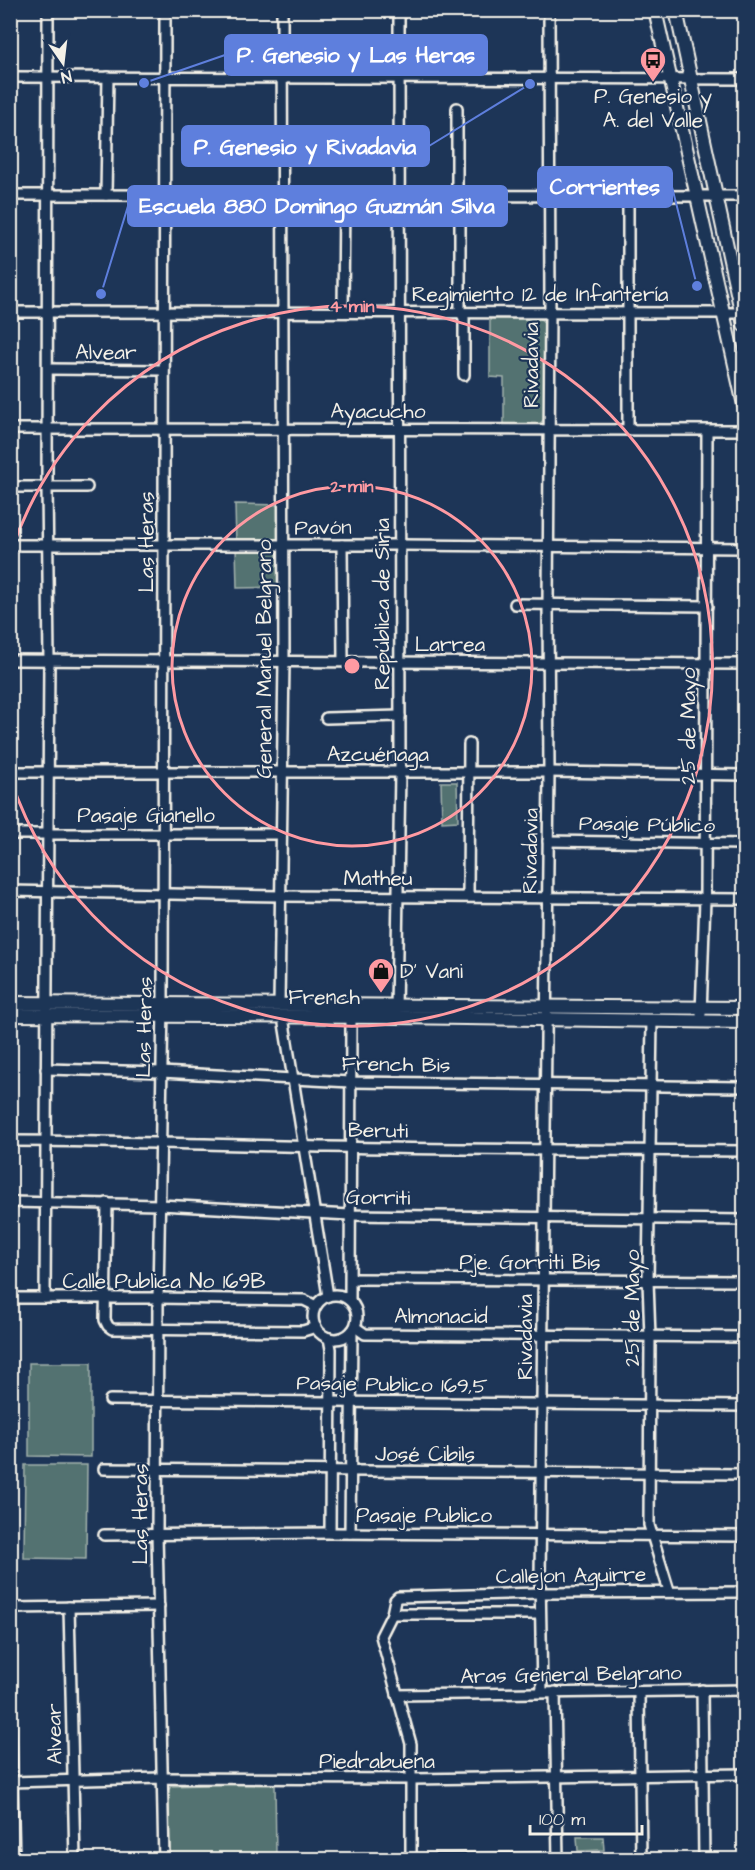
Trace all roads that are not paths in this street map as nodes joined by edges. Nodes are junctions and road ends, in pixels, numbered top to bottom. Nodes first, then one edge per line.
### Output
1 (48, 10) edge
2 (165, 10) edge
3 (282, 10) edge
4 (399, 10) edge
5 (549, 10) edge
6 (655, 10) edge
7 (676, 10) edge
8 (10, 77) edge
9 (108, 77) junction
10 (165, 77) junction
11 (283, 77) junction
12 (400, 77) junction
13 (47, 78) junction
14 (550, 78) junction
15 (672, 78) junction
16 (690, 78) junction
17 (744, 79) edge
18 (457, 108) dead end
19 (320, 137) dead end
20 (399, 137) junction
21 (10, 195) edge
22 (48, 195) junction
23 (106, 195) junction
24 (165, 195) junction
25 (344, 195) junction
26 (283, 196) junction
27 (401, 196) junction
28 (457, 196) junction
29 (549, 196) junction
30 (716, 196) junction
31 (744, 196) edge
32 (628, 197) junction
33 (697, 197) junction
34 (401, 311) junction
35 (10, 312) edge
36 (48, 312) junction
37 (282, 312) junction
38 (343, 312) junction
39 (460, 312) junction
40 (550, 312) junction
41 (627, 312) junction
42 (165, 313) junction
43 (723, 313) junction
44 (744, 317) edge
45 (48, 369) junction
46 (164, 370) junction
47 (464, 375) dead end
48 (744, 405) edge
49 (10, 429) edge
50 (47, 429) junction
51 (164, 429) junction
52 (284, 429) junction
53 (400, 429) junction
54 (549, 429) junction
55 (628, 430) junction
56 (744, 430) edge
57 (707, 431) junction
58 (10, 487) edge
59 (47, 487) junction
60 (87, 487) dead end
61 (400, 544) junction
62 (10, 545) edge
63 (48, 545) junction
64 (342, 545) junction
65 (164, 546) junction
66 (283, 546) junction
67 (548, 547) junction
68 (708, 548) junction
69 (744, 548) edge
70 (515, 604) dead end
71 (548, 604) junction
72 (707, 606) junction
73 (10, 660) edge
74 (49, 660) junction
75 (164, 661) junction
76 (284, 661) junction
77 (343, 662) junction
78 (400, 662) junction
79 (549, 663) junction
80 (706, 663) junction
81 (744, 664) edge
82 (400, 716) junction
83 (326, 718) dead end
84 (470, 744) dead end
85 (47, 771) junction
86 (164, 771) junction
87 (10, 772) edge
88 (282, 772) junction
89 (400, 772) junction
90 (469, 772) junction
91 (549, 772) junction
92 (706, 774) junction
93 (744, 775) edge
94 (164, 833) junction
95 (10, 834) edge
96 (48, 834) junction
97 (281, 834) junction
98 (548, 841) junction
99 (706, 843) junction
100 (744, 843) edge
101 (10, 891) edge
102 (48, 892) junction
103 (163, 894) junction
104 (280, 896) junction
105 (398, 896) junction
106 (468, 896) junction
107 (547, 898) junction
108 (705, 899) junction
109 (744, 899) edge
110 (10, 1003) edge
111 (701, 1008) junction
112 (744, 1008) edge
113 (46, 1009) junction
114 (163, 1010) junction
115 (281, 1011) junction
116 (396, 1012) junction
117 (547, 1013) junction
118 (10, 1015) edge
119 (351, 1017) junction
120 (652, 1021) junction
121 (700, 1022) junction
122 (744, 1022) edge
123 (46, 1069) junction
124 (161, 1072) junction
125 (292, 1078) junction
126 (350, 1082) junction
127 (546, 1085) junction
128 (650, 1086) junction
129 (744, 1087) edge
130 (10, 1141) edge
131 (46, 1141) junction
132 (160, 1142) junction
133 (304, 1147) junction
134 (351, 1148) junction
135 (650, 1150) junction
136 (545, 1151) junction
137 (744, 1151) edge
138 (10, 1202) edge
139 (45, 1203) junction
140 (107, 1203) junction
141 (160, 1204) junction
142 (315, 1213) junction
143 (350, 1215) junction
144 (544, 1218) junction
145 (650, 1219) junction
146 (744, 1220) edge
147 (351, 1279) junction
148 (543, 1279) junction
149 (648, 1281) junction
150 (744, 1281) edge
151 (328, 1296) junction
152 (10, 1298) edge
153 (45, 1298) junction
154 (106, 1298) junction
155 (158, 1298) junction
156 (350, 1300) junction
157 (316, 1306) junction
158 (316, 1327) junction
159 (158, 1329) junction
160 (353, 1329) junction
161 (543, 1334) junction
162 (650, 1337) junction
163 (744, 1337) edge
164 (329, 1338) junction
165 (111, 1400) dead end
166 (158, 1401) junction
167 (331, 1402) junction
168 (352, 1402) junction
169 (543, 1404) junction
170 (650, 1405) junction
171 (744, 1406) edge
172 (104, 1469) dead end
173 (158, 1470) junction
174 (330, 1471) junction
175 (351, 1471) junction
176 (542, 1472) junction
177 (648, 1474) junction
178 (744, 1474) edge
179 (330, 1533) junction
180 (350, 1533) junction
181 (104, 1534) dead end
182 (157, 1534) junction
183 (541, 1534) junction
184 (652, 1535) junction
185 (744, 1536) edge
186 (669, 1592) junction
187 (744, 1592) edge
188 (540, 1593) junction
189 (159, 1606) junction
190 (69, 1607) junction
191 (10, 1608) edge
192 (392, 1614) junction
193 (540, 1614) junction
194 (702, 1690) junction
195 (744, 1690) edge
196 (542, 1692) junction
197 (555, 1692) junction
198 (639, 1692) junction
199 (398, 1695) junction
200 (10, 1699) edge
201 (744, 1774) edge
202 (703, 1775) junction
203 (641, 1776) junction
204 (556, 1778) junction
205 (161, 1779) junction
206 (412, 1779) junction
207 (73, 1780) junction
208 (11, 1782) edge
209 (411, 1859) edge
210 (14, 1860) edge
211 (75, 1860) edge
212 (164, 1860) edge
213 (349, 1860) edge
214 (556, 1860) edge
215 (641, 1860) edge
216 (704, 1860) edge

1 - 13 street, Alvear
2 - 10 street, Las Heras
3 - 11 street, General Manuel Belgrano
4 - 12 street, República de Siria
5 - 14 street, Rivadavia
6 - 15 main road
7 - 16 main road
8 - 13 street
9 - 10 street
9 - 13 street
9 - 23 street
10 - 11 street
10 - 24 street, Las Heras
11 - 12 street
11 - 26 street, General Manuel Belgrano
12 - 14 street
12 - 20 street, República de Siria
13 - 22 street, Alvear
14 - 15 street
14 - 29 street, Rivadavia
15 - 16 street
15 - 33 main road
16 - 17 street
16 - 30 main road
18 - 28 street
19 - 20 street
20 - 27 street, República de Siria
21 - 22 street
22 - 23 street
22 - 36 street, Alvear
23 - 24 street
24 - 26 street
24 - 42 street, Las Heras
25 - 26 street
25 - 27 street
25 - 38 street
26 - 37 street, General Manuel Belgrano
27 - 28 street
27 - 34 street, República de Siria
28 - 29 street
28 - 39 street
29 - 32 street
29 - 40 street, Rivadavia
30 - 31 street
30 - 33 street
30 - 44 main road
32 - 33 street
32 - 41 street
33 - 43 main road
34 - 38 street, Regimiento 12 de Infantería
34 - 39 street, Regimiento 12 de Infantería
34 - 53 street, República de Siria
35 - 36 street, Regimiento 12 de Infantería
36 - 42 street, Regimiento 12 de Infantería
36 - 45 street, Alvear
37 - 38 street, Regimiento 12 de Infantería
37 - 42 street, Regimiento 12 de Infantería
37 - 52 street, General Manuel Belgrano
39 - 40 street, Regimiento 12 de Infantería
39 - 47 street
40 - 41 street, Regimiento 12 de Infantería
40 - 54 street, Rivadavia
41 - 43 street, Regimiento 12 de Infantería
41 - 55 street
42 - 46 street, Las Heras
43 - 44 street, Regimiento 12 de Infantería
43 - 48 main road
45 - 46 street, Alvear
45 - 50 street, Alvear
46 - 51 street, Las Heras
49 - 50 street, Ayacucho
50 - 51 street, Ayacucho
50 - 59 street, Alvear
51 - 52 street, Ayacucho
51 - 65 street, Las Heras
52 - 53 street, Ayacucho
52 - 66 street, General Manuel Belgrano
53 - 54 street, Ayacucho
53 - 61 street, República de Siria
54 - 55 street, Ayacucho
54 - 67 street, Rivadavia
55 - 57 street, Ayacucho
56 - 57 street, Ayacucho
57 - 68 street, 25 de Mayo
58 - 59 street
59 - 60 street
59 - 63 street, Alvear
61 - 64 street, Pavón
61 - 67 street, Pavón
61 - 78 street, República de Siria
62 - 63 street, Pavón
63 - 65 street, Pavón
63 - 74 street, Alvear
64 - 66 street, Pavón
64 - 77 street
65 - 66 street, Pavón
65 - 75 street, Las Heras
66 - 76 street, General Manuel Belgrano
67 - 68 street, Pavón
67 - 71 street, Rivadavia
68 - 69 street, Pavón
68 - 72 street, 25 de Mayo
70 - 71 street
71 - 72 street
71 - 79 street, Rivadavia
72 - 80 street, 25 de Mayo
73 - 74 street, Larrea
74 - 75 street, Larrea
74 - 85 street, Alvear
75 - 76 street, Larrea
75 - 86 street, Las Heras
76 - 77 street, Larrea
76 - 88 street, General Manuel Belgrano
77 - 78 street, Larrea
78 - 79 street, Larrea
78 - 82 street, República de Siria
79 - 80 street, Larrea
79 - 91 street, Rivadavia
80 - 81 street, Larrea
80 - 92 street, 25 de Mayo
82 - 83 street
82 - 89 street, República de Siria
84 - 90 street
85 - 86 street, Azcuénaga
85 - 87 street, Azcuénaga
85 - 96 street, Alvear
86 - 88 street, Azcuénaga
86 - 94 street, Las Heras
88 - 89 street, Azcuénaga
88 - 97 street, General Manuel Belgrano
89 - 90 street, Azcuénaga
89 - 105 street, República de Siria
90 - 91 street, Azcuénaga
90 - 106 street
91 - 92 street, Azcuénaga
91 - 98 street, Rivadavia
92 - 93 street, Azcuénaga
92 - 99 street, 25 de Mayo
94 - 96 street, Pasaje Gianello
94 - 97 street, Pasaje Gianello
94 - 103 street, Las Heras
95 - 96 street, Pasaje Gianello
96 - 102 street, Alvear
97 - 104 street, General Manuel Belgrano
98 - 99 street, Pasaje Público
98 - 107 street, Rivadavia
99 - 100 street, Pasaje Público
99 - 108 street, 25 de Mayo
101 - 102 street, Matheu
102 - 103 street, Matheu
102 - 113 street, Alvear
103 - 104 street, Matheu
103 - 114 street, Las Heras
104 - 105 street, Matheu
104 - 115 street, General Manuel Belgrano
105 - 106 street, Matheu
105 - 116 street, República de Siria
106 - 107 street, Matheu
107 - 108 street, Matheu
107 - 117 street, Rivadavia
108 - 109 street, Matheu
108 - 111 street, 25 de Mayo
110 - 113 main road, French
111 - 112 main road, French
111 - 117 main road, French
111 - 121 street, 25 de Mayo
113 - 114 main road, French
113 - 118 main road, French
113 - 123 street, Alvear
114 - 115 main road, French
114 - 124 street, Las Heras
115 - 116 main road, French
115 - 119 main road, French
115 - 125 street
116 - 117 main road, French
116 - 119 main road, French
117 - 120 main road, French
117 - 127 street, Rivadavia
119 - 126 street
120 - 121 main road, French
120 - 128 street, 25 de Mayo
121 - 122 main road, French
123 - 124 street, French Bis
123 - 131 street, Alvear
124 - 125 street, French Bis
124 - 132 street, Las Heras
125 - 126 street, French Bis
125 - 133 street
126 - 127 street, French Bis
126 - 134 street
127 - 128 street, French Bis
127 - 136 street, Rivadavia
128 - 129 street, French Bis
128 - 135 street, 25 de Mayo
130 - 131 street, Beruti
131 - 132 street, Beruti
131 - 139 street, Alvear
132 - 133 street, Beruti
132 - 141 street, Las Heras
133 - 134 street, Beruti
133 - 142 street
134 - 136 street, Beruti
134 - 143 street
135 - 136 street, Beruti
135 - 137 street, Beruti
135 - 145 street, 25 de Mayo
136 - 144 street, Rivadavia
138 - 139 street, Gorriti
139 - 140 street, Gorriti
139 - 153 street, Alvear
140 - 141 street, Gorriti
140 - 154 street
141 - 142 street, Gorriti
141 - 155 street, Las Heras
142 - 143 street, Gorriti
142 - 151 street
143 - 144 street, Gorriti
143 - 147 street
144 - 145 street, Gorriti
144 - 148 street, Rivadavia
145 - 146 street, Gorriti
145 - 149 street, 25 de Mayo
147 - 148 street, Pje. Gorriti Bis
147 - 156 street
148 - 149 street, Pje. Gorriti Bis
148 - 161 street, Rivadavia
149 - 150 street, Pje. Gorriti Bis
149 - 162 street, 25 de Mayo
151 - 156 street
151 - 157 street
152 - 153 street, Calle Publica No 169B
153 - 154 street, Calle Publica No 169B
154 - 155 street, Calle Publica No 169B
154 - 159 street
155 - 157 street, Calle Publica No 169B
155 - 159 street, Las Heras
156 - 160 street
157 - 158 street
158 - 159 street
158 - 164 street
159 - 166 street, Las Heras
160 - 161 street, Almonacid
160 - 164 street
160 - 168 street
161 - 162 street, Almonacid
161 - 169 street, Rivadavia
162 - 163 street, Almonacid
162 - 170 street, 25 de Mayo
164 - 167 street
165 - 166 street, Pasaje Publico 169,5
166 - 167 street, Pasaje Publico 169,5
166 - 173 street, Las Heras
167 - 168 street, Pasaje Publico 169,5
167 - 174 street
168 - 169 street, Pasaje Publico 169,5
168 - 175 street
169 - 170 street, Pasaje Publico 169,5
169 - 176 street, Rivadavia
170 - 171 street, Pasaje Publico 169,5
170 - 177 street, 25 de Mayo
172 - 173 street, José Cibils
173 - 174 street, José Cibils
173 - 182 street, Las Heras
174 - 175 street, José Cibils
174 - 179 street
175 - 176 street, José Cibils
175 - 180 street
176 - 177 street, José Cibils
176 - 183 street, Rivadavia
177 - 178 street, José Cibils
177 - 184 street, 25 de Mayo
179 - 180 street, Pasaje Publico
179 - 182 street, Pasaje Publico
180 - 183 street, Pasaje Publico
181 - 182 street, Pasaje Publico
182 - 189 street, Las Heras
183 - 184 street, Pasaje Publico
183 - 188 street, Rivadavia
184 - 185 street, Pasaje Publico
184 - 186 street, 25 de Mayo
186 - 187 street, Callejon Aguirre
186 - 188 street, Callejon Aguirre
188 - 192 street, Callejon Aguirre
188 - 193 street, Rivadavia
189 - 190 street
189 - 205 street, Las Heras
190 - 191 street
190 - 207 street, Alvear
192 - 193 street, Callejon Aguirre
192 - 199 street
193 - 196 street, Rivadavia
194 - 195 street, Aras General Belgrano
194 - 198 street, Aras General Belgrano
194 - 202 street
196 - 197 street, Aras General Belgrano
196 - 199 street, Aras General Belgrano
197 - 198 street, Aras General Belgrano
197 - 204 street
198 - 203 street
199 - 206 street
200 - 208 street
201 - 202 street, Piedrabuena
202 - 203 street, Piedrabuena
202 - 216 street
203 - 204 street, Piedrabuena
203 - 215 street
204 - 206 street, Piedrabuena
204 - 214 street
205 - 206 street, Piedrabuena
205 - 207 street, Piedrabuena
205 - 212 street, Las Heras
206 - 209 street
207 - 208 street, Piedrabuena
207 - 211 street, Alvear
208 - 210 street
209 - 213 street
209 - 214 street

